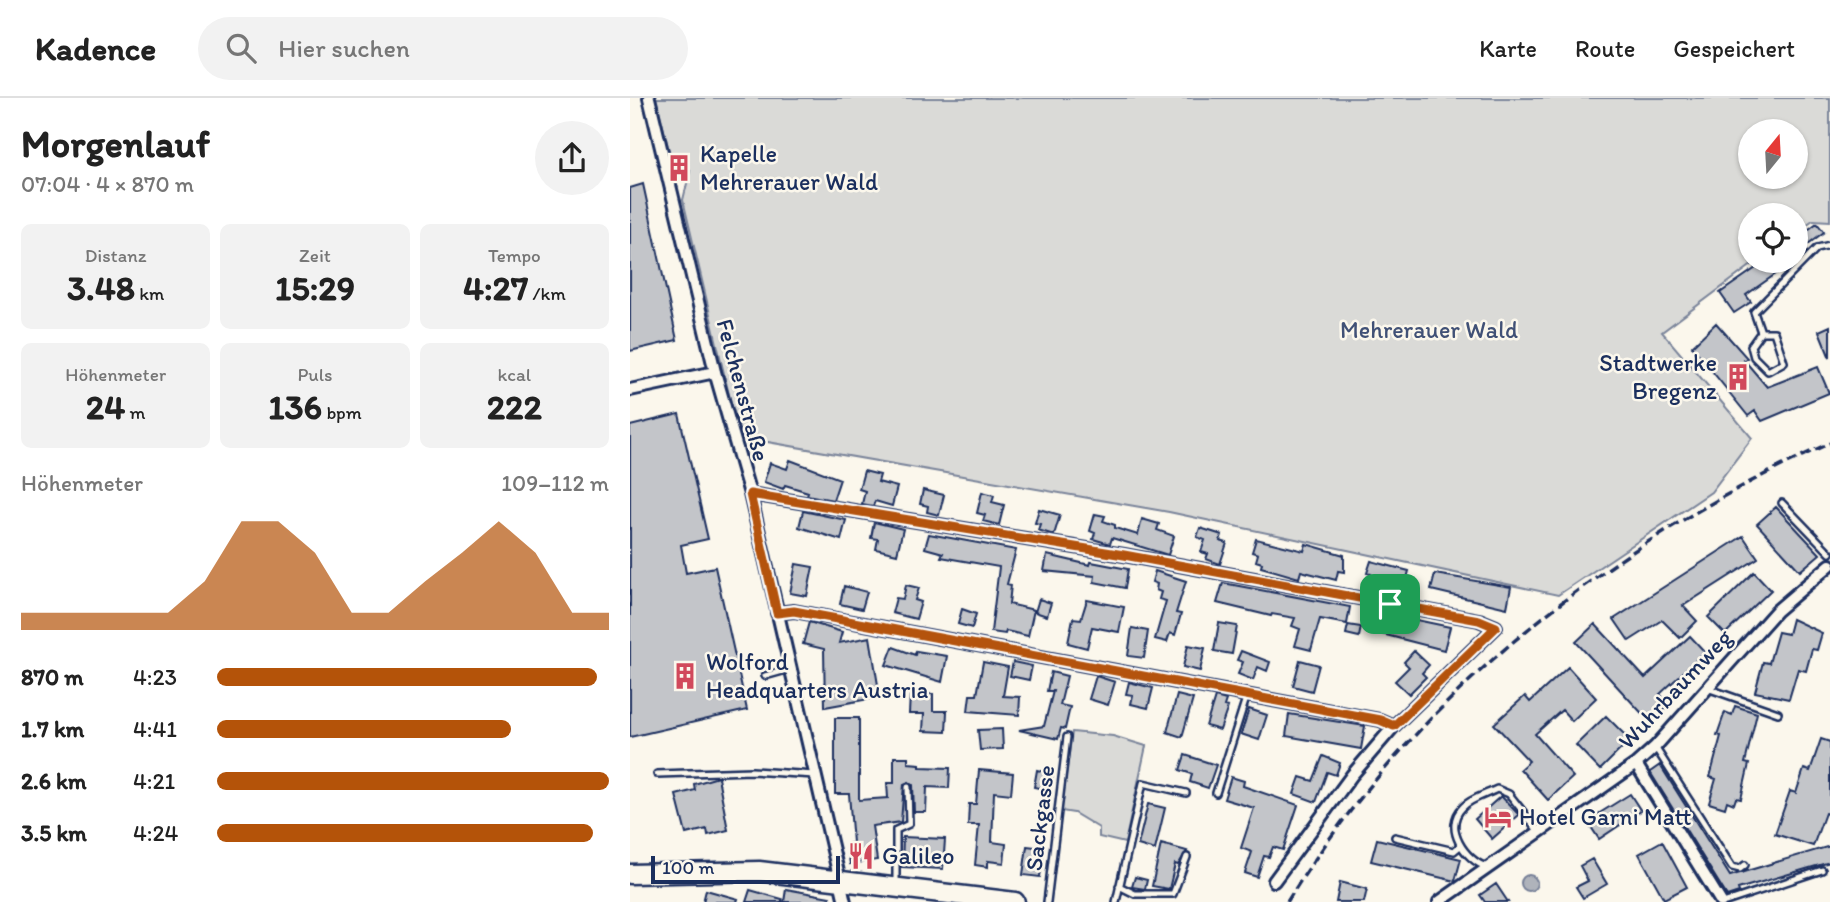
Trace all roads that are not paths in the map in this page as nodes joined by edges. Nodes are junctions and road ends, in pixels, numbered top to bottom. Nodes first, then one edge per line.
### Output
1 (649, 98) edge
2 (1830, 246) edge
3 (1761, 332) junction
4 (715, 372) junction
5 (630, 390) edge
6 (750, 494) junction
7 (1782, 503) dead end
8 (1830, 552) edge
9 (1830, 565) edge
10 (777, 613) junction
11 (790, 669) junction
12 (765, 676) dead end
13 (1707, 688) junction
14 (1247, 695) junction
15 (1778, 713) dead end
16 (1394, 726) junction
17 (1067, 737) dead end
18 (1656, 747) junction
19 (1636, 764) junction
20 (657, 774) dead end
21 (816, 775) junction
22 (908, 787) dead end
23 (1186, 793) dead end
24 (1216, 793) dead end
25 (1539, 832) junction
26 (1395, 837) dead end
27 (1460, 846) junction
28 (1187, 857) dead end
29 (1745, 865) dead end
30 (1487, 867) junction
31 (1822, 870) dead end
32 (630, 874) edge
33 (839, 879) junction
34 (1274, 881) dead end
35 (896, 886) junction
36 (1119, 886) junction
37 (845, 902) edge
38 (1015, 902) edge
39 (1047, 902) edge
40 (1116, 902) edge
41 (1439, 902) edge
42 (1723, 902) edge

1 - 4 street, Felchenstraße
2 - 3 lane
3 - 3 lane
4 - 5 street
4 - 6 street, Felchenstraße
6 - 10 street, Felchenstraße
6 - 16 street
7 - 8 lane
9 - 13 street, Wuhrbaumweg
10 - 11 street, Felchenstraße
10 - 14 street
11 - 12 lane
11 - 21 street, Felchenstraße
13 - 15 lane
13 - 18 street, Wuhrbaumweg
14 - 16 street
14 - 24 lane
16 - 34 street
17 - 39 lane, Sackgasse
18 - 19 street, Wuhrbaumweg
18 - 29 lane
19 - 25 street, Wuhrbaumweg
19 - 42 street
20 - 21 lane
21 - 33 street, Felchenstraße
22 - 35 lane
23 - 36 lane
25 - 27 lane
25 - 30 street, Wuhrbaumweg
26 - 27 lane
27 - 30 lane
28 - 36 lane
30 - 41 street, Wuhrbaumweg
31 - 42 lane
32 - 33 main road
33 - 35 main road
33 - 37 street, Felchenstraße
35 - 38 main road
36 - 40 lane

